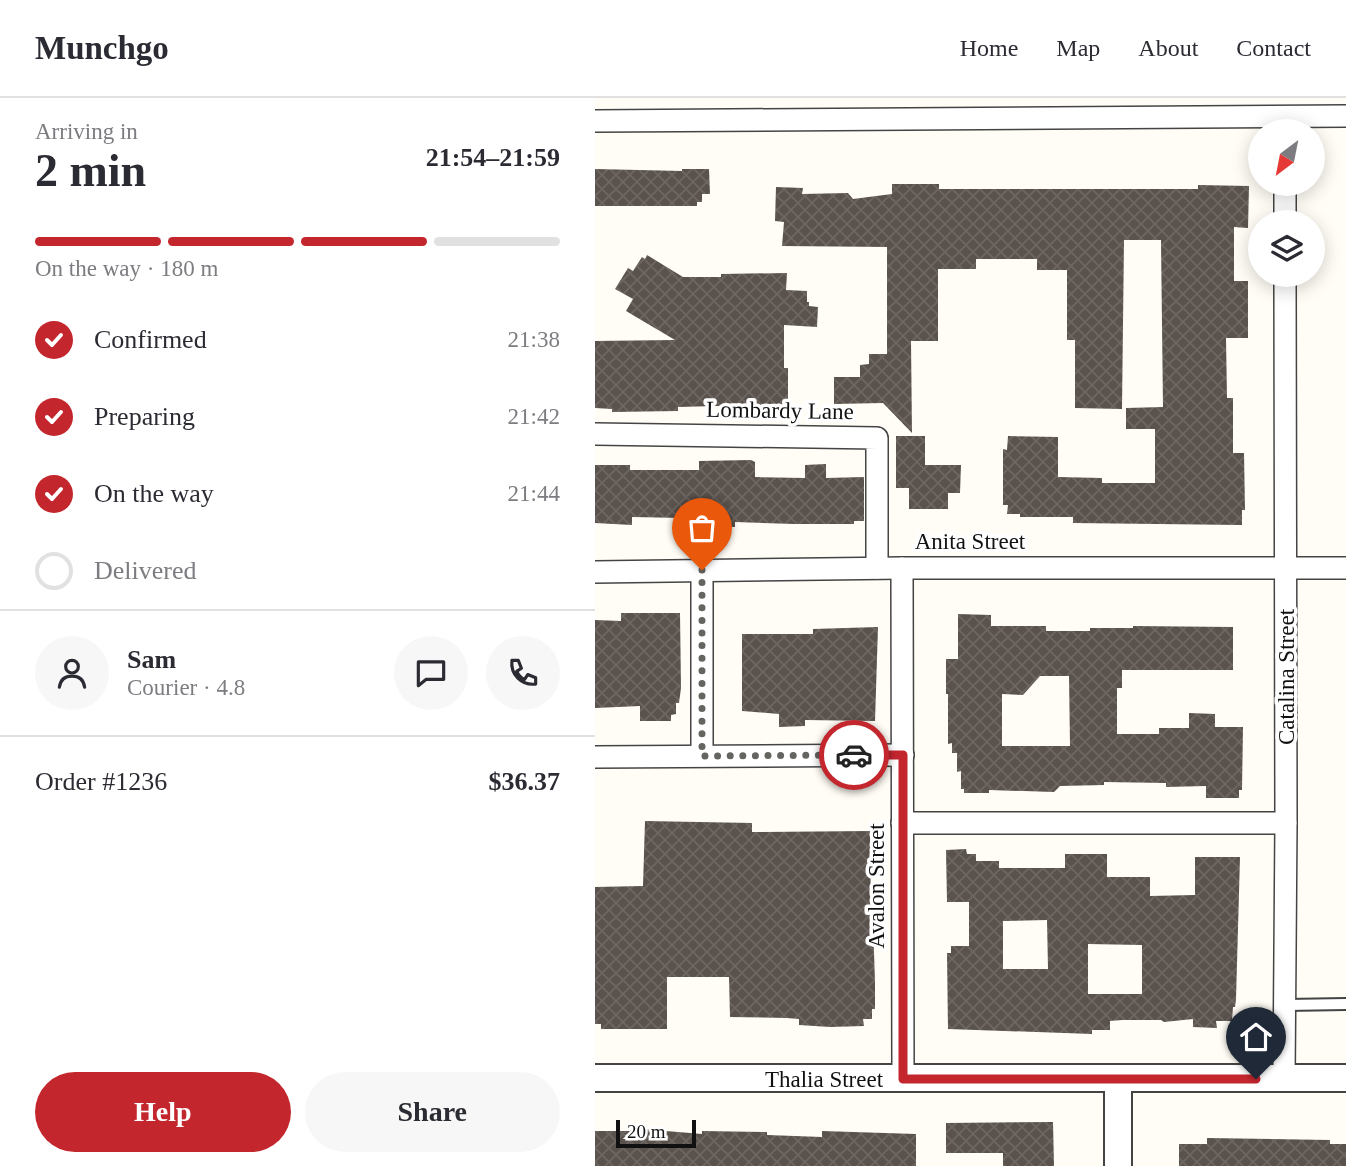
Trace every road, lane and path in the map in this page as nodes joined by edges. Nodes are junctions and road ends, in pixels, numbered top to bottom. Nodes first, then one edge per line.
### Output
1 (1285, 115) edge
2 (1346, 117) edge
3 (595, 121) edge
4 (1285, 287) edge
5 (595, 434) edge
6 (1285, 567) junction
7 (877, 568) junction
8 (902, 568) junction
9 (1346, 568) edge
10 (702, 570) junction
11 (595, 572) edge
12 (903, 755) junction
13 (702, 756) junction
14 (595, 757) edge
15 (902, 823) junction
16 (1286, 823) junction
17 (1346, 1004) edge
18 (1286, 1005) junction
19 (595, 1078) edge
20 (1284, 1078) junction
21 (1346, 1078) edge
22 (903, 1079) junction
23 (1118, 1079) junction
24 (1118, 1166) edge

1 - 2 street
1 - 3 street
4 - 6 street, Catalina Street
5 - 7 street, Lombardy Lane
6 - 8 street, Anita Street
6 - 9 street, Anita Street
6 - 16 street, Catalina Street
7 - 8 street, Anita Street
7 - 10 street, Anita Street
8 - 12 street, Avalon Street
10 - 11 street, Anita Street
10 - 13 street
12 - 13 street
12 - 15 street, Avalon Street
13 - 14 street
15 - 16 street
15 - 22 street, Avalon Street
16 - 18 street, Catalina Street
17 - 18 lane
18 - 20 street, Catalina Street
19 - 22 street, Thalia Street
20 - 21 street, Thalia Street
20 - 23 street, Thalia Street
22 - 23 street, Thalia Street
23 - 24 street

